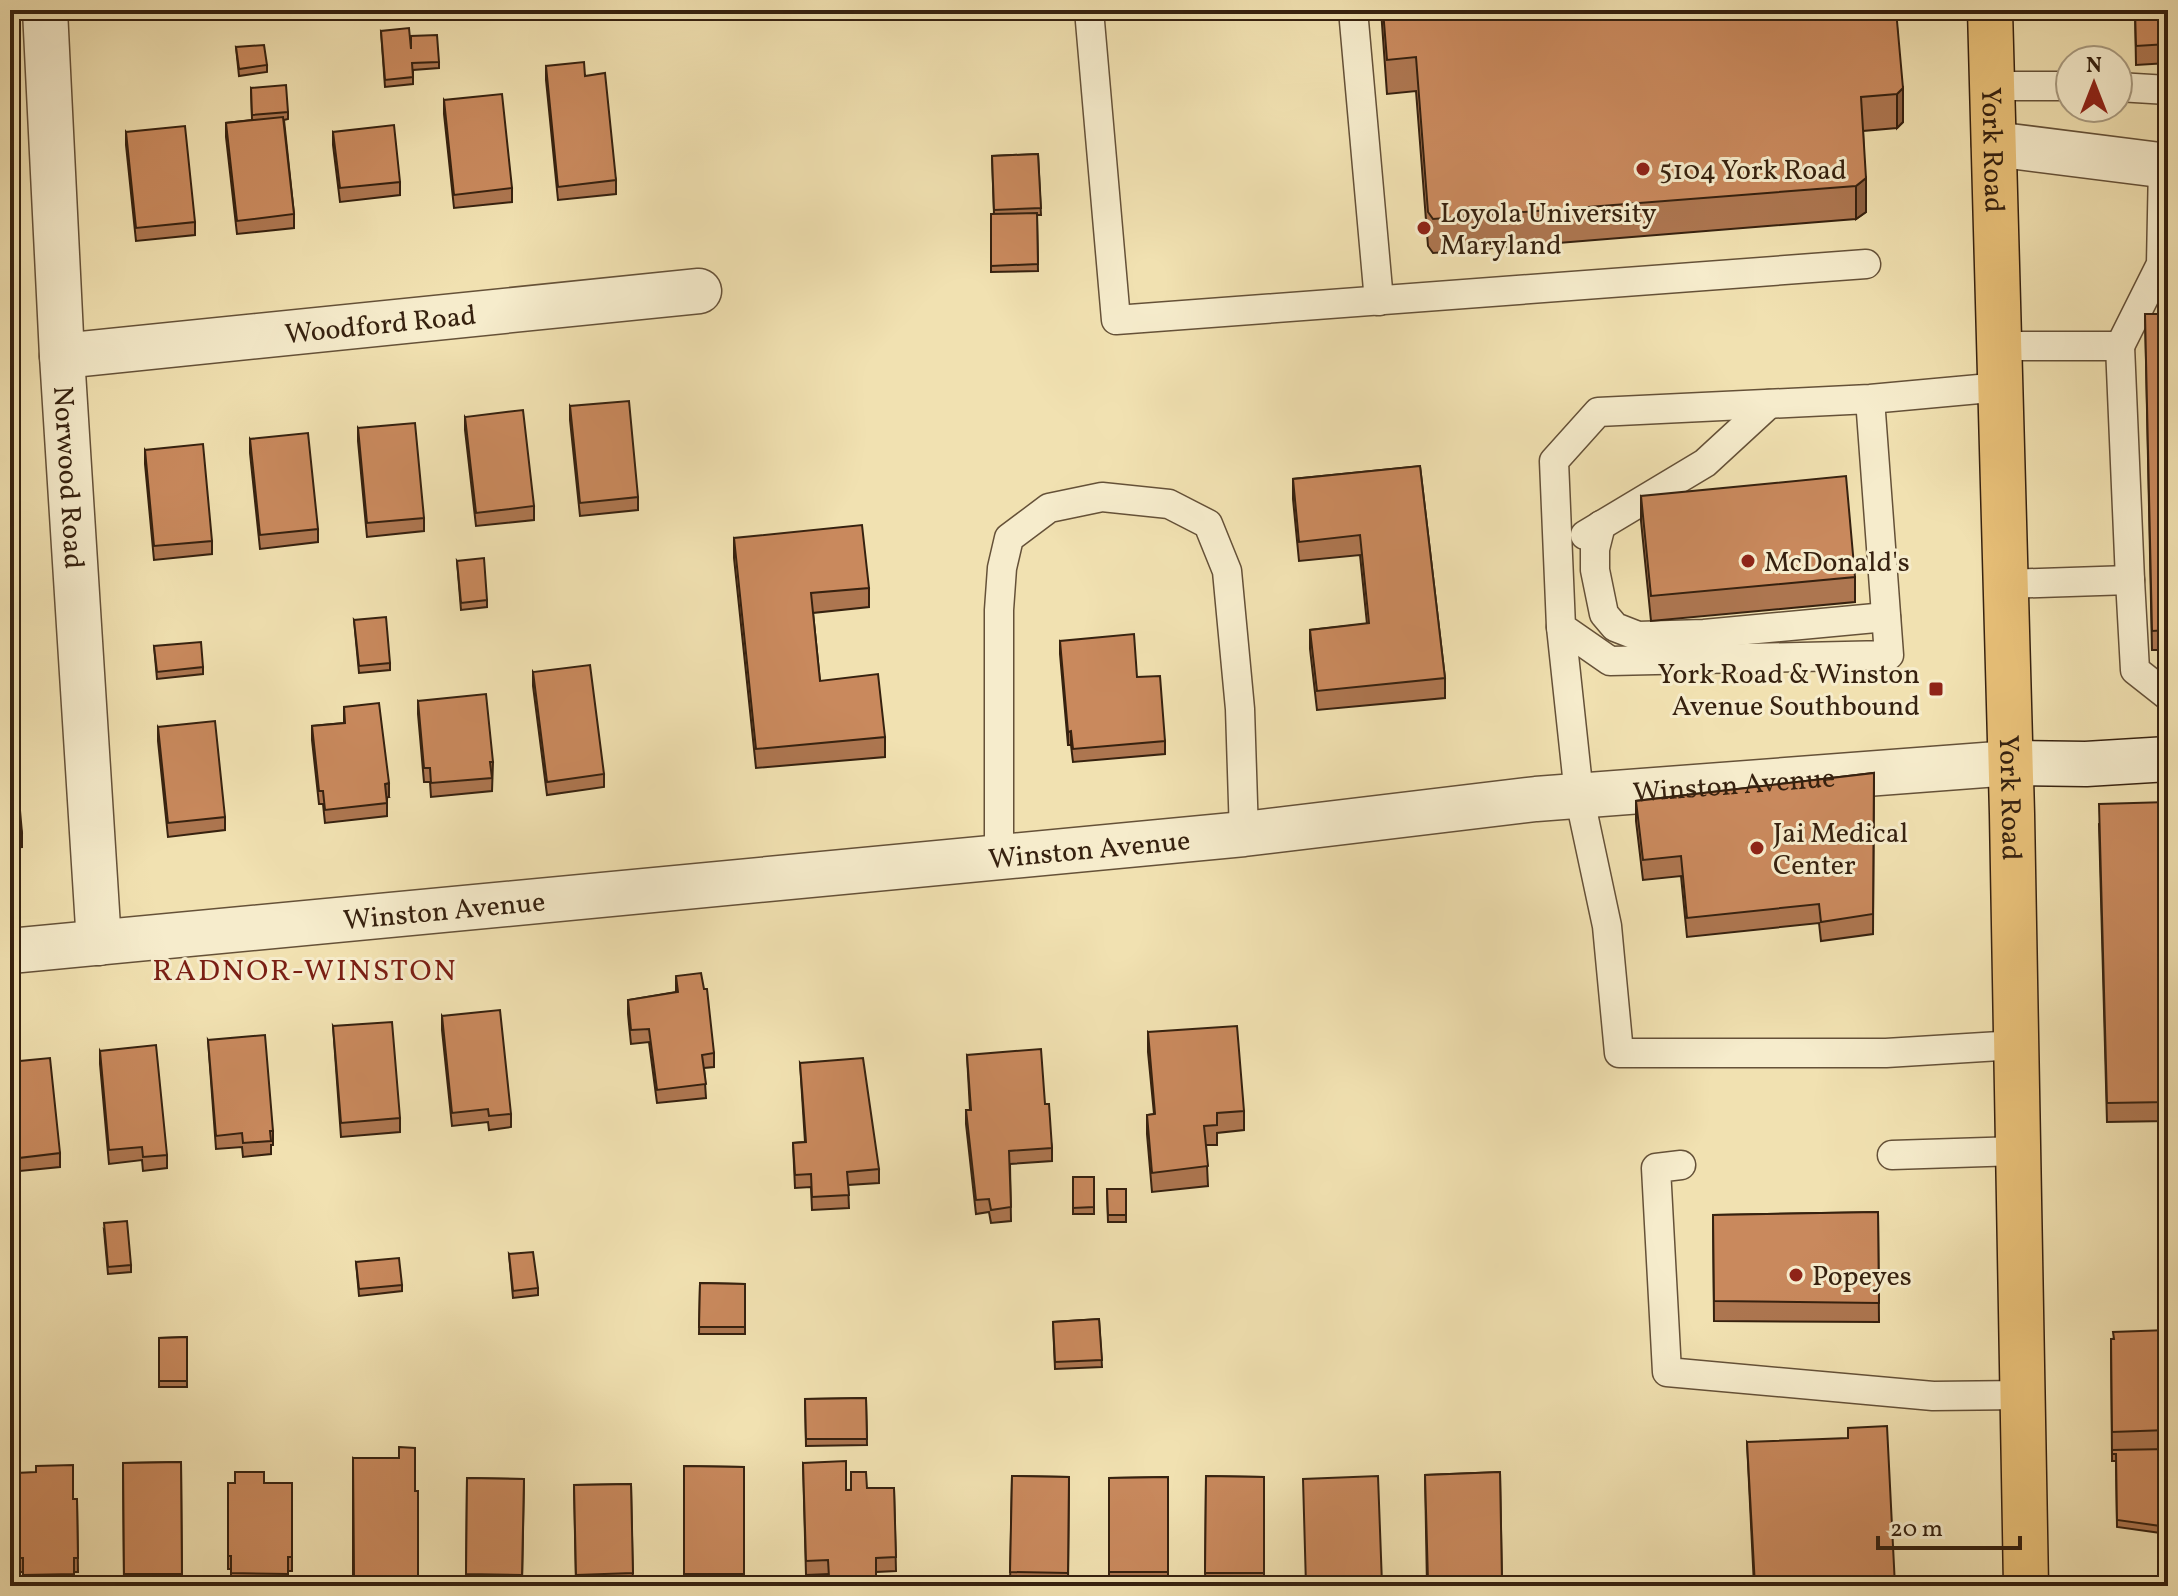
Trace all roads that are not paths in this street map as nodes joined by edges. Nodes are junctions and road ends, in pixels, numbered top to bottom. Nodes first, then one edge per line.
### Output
1 (45, 10) edge
2 (1089, 10) edge
3 (1353, 10) edge
4 (1990, 10) edge
5 (1992, 86) junction
6 (2054, 86) edge
7 (2134, 88) edge
8 (2168, 90) edge
9 (1994, 144) junction
10 (2166, 166) edge
11 (1866, 264) dead end
12 (699, 291) dead end
13 (1379, 301) junction
14 (2120, 346) junction
15 (62, 356) junction
16 (2000, 366) junction
17 (1870, 399) junction
18 (1769, 404) junction
19 (1601, 525) junction
20 (1558, 553) junction
21 (2130, 580) junction
22 (2006, 584) junction
23 (1886, 617) junction
24 (1561, 627) junction
25 (2168, 696) edge
26 (2168, 759) edge
27 (2011, 763) junction
28 (1579, 795) junction
29 (1244, 834) junction
30 (999, 856) junction
31 (99, 943) junction
32 (10, 951) edge
33 (2016, 1045) junction
34 (2018, 1151) junction
35 (1892, 1155) dead end
36 (1681, 1165) dead end
37 (2023, 1395) junction
38 (2026, 1586) edge

1 - 15 street, Norwood Road
2 - 13 lane
3 - 13 lane
4 - 5 main road, York Road
5 - 6 lane
5 - 9 main road, York Road
7 - 8 lane
9 - 10 street
9 - 16 main road, York Road
10 - 14 lane
11 - 13 lane
12 - 15 street, Woodford Road
14 - 16 lane
14 - 21 lane
15 - 31 street, Norwood Road
16 - 17 lane
16 - 22 main road, York Road
17 - 18 lane
17 - 23 lane
18 - 19 lane
18 - 20 lane
19 - 20 lane
19 - 23 lane
20 - 24 lane
21 - 22 lane
21 - 25 lane
22 - 27 main road, York Road
23 - 24 lane
24 - 28 lane
26 - 27 street, Winston Avenue
27 - 28 street, Winston Avenue
27 - 33 main road, York Road
28 - 29 street, Winston Avenue
28 - 33 lane
29 - 30 street, Winston Avenue
29 - 30 lane
30 - 31 street, Winston Avenue
31 - 32 street, Winston Avenue
33 - 34 main road, York Road
34 - 35 lane
34 - 37 main road, York Road
36 - 37 lane
37 - 38 main road, York Road

